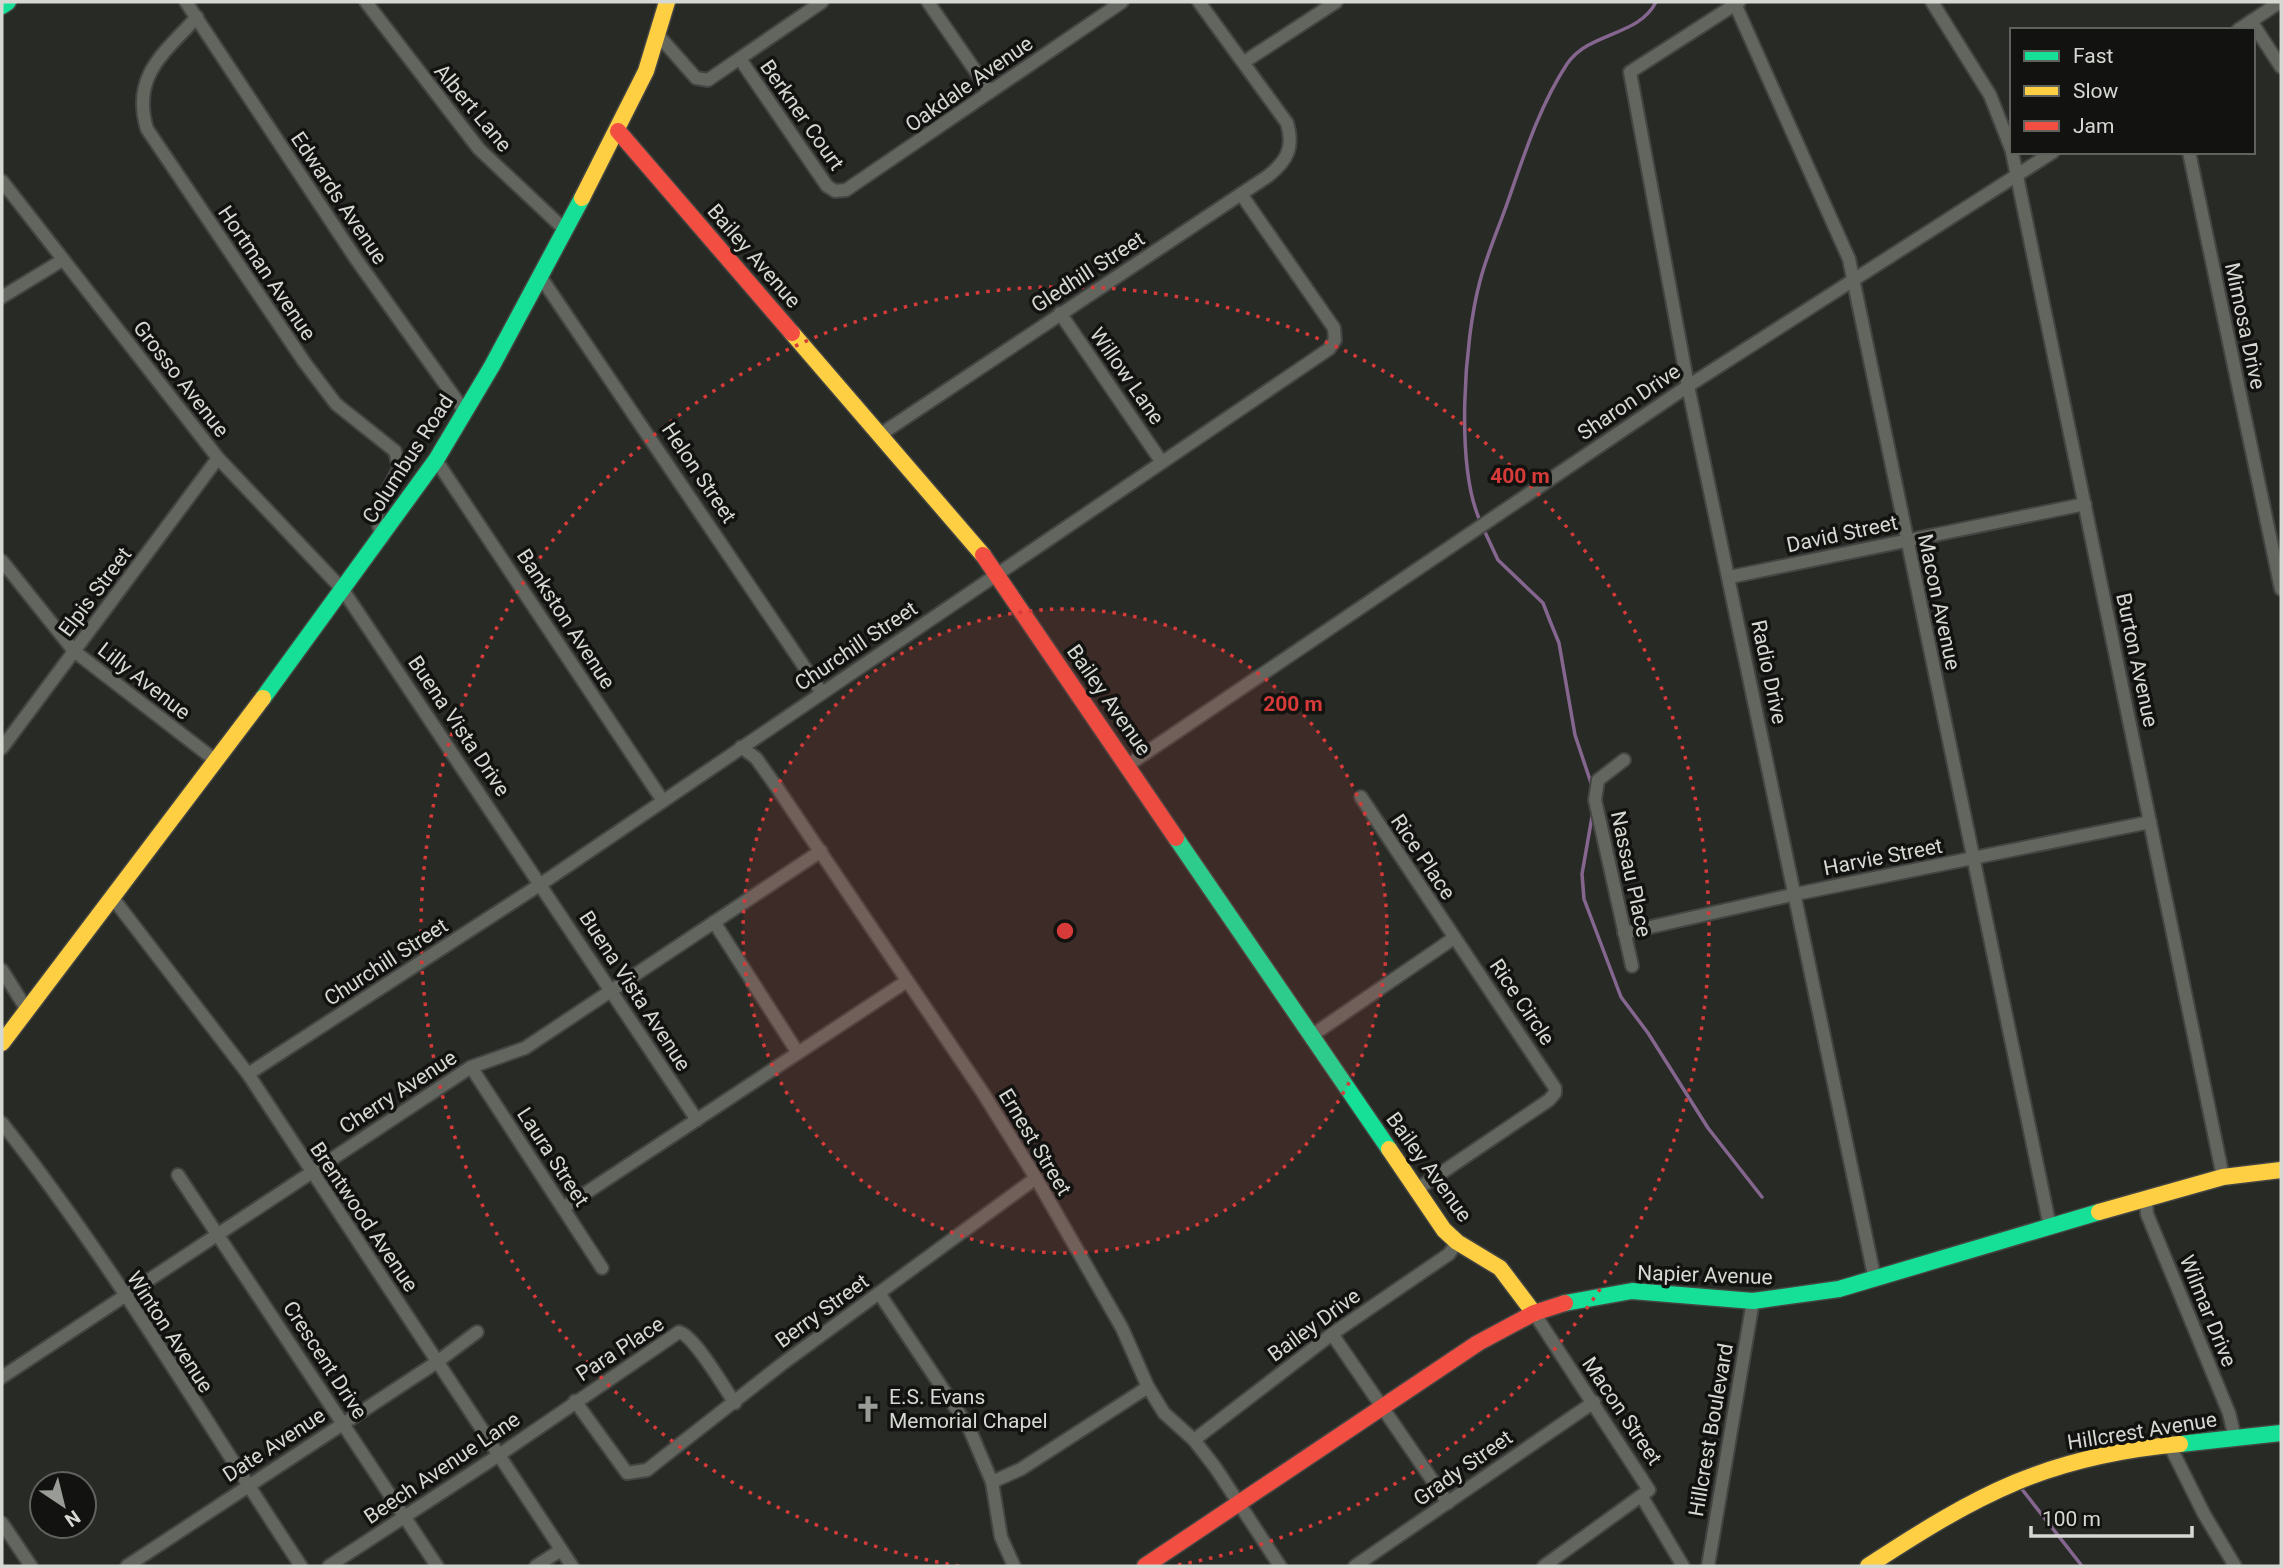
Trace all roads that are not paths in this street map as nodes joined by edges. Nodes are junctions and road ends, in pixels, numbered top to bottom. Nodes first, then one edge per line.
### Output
1 (8, 2) edge
2 (186, 2) edge
3 (366, 2) edge
4 (667, 2) edge
5 (822, 2) edge
6 (928, 2) edge
7 (1122, 2) edge
8 (1199, 2) edge
9 (1336, 2) edge
10 (1932, 2) edge
11 (2280, 2) edge
12 (1737, 3) edge
13 (2, 6) edge
14 (197, 17) junction
15 (2251, 22) junction
16 (2241, 28) edge
17 (658, 35) junction
18 (740, 59) junction
19 (1244, 62) junction
20 (2281, 67) edge
21 (990, 92) junction
22 (618, 131) junction
23 (2010, 146) edge
24 (2013, 154) edge
25 (2050, 154) edge
26 (2189, 154) edge
27 (2018, 175) junction
28 (2, 181) edge
29 (835, 191) joint
30 (1241, 194) junction
31 (564, 229) junction
32 (61, 261) junction
33 (540, 276) junction
34 (1853, 280) junction
35 (2, 297) edge
36 (1060, 313) junction
37 (1688, 386) junction
38 (465, 412) junction
39 (881, 434) junction
40 (218, 458) junction
41 (436, 460) junction
42 (1161, 461) junction
43 (2085, 504) junction
44 (2281, 516) edge
45 (2267, 519) junction
46 (382, 538) junction
47 (1906, 540) junction
48 (2, 561) edge
49 (996, 574) junction
50 (1730, 577) junction
51 (2281, 589) edge
52 (343, 590) junction
53 (74, 651) junction
54 (822, 693) junction
55 (741, 747) junction
56 (2, 748) edge
57 (215, 760) junction
58 (1624, 760) dead end
59 (1128, 765) junction
60 (1361, 797) dead end
61 (663, 801) junction
62 (2150, 821) junction
63 (821, 851) junction
64 (1973, 859) junction
65 (541, 884) junction
66 (1796, 894) junction
67 (112, 897) junction
68 (714, 922) junction
69 (1624, 933) junction
70 (1454, 938) junction
71 (1632, 966) dead end
72 (2, 970) edge
73 (907, 981) junction
74 (612, 990) junction
75 (27, 1010) junction
76 (1311, 1036) junction
77 (2, 1043) edge
78 (798, 1053) junction
79 (471, 1067) junction
80 (248, 1074) junction
81 (697, 1120) junction
82 (2, 1123) edge
83 (2281, 1170) edge
84 (311, 1172) junction
85 (178, 1175) dead end
86 (2223, 1177) junction
87 (1036, 1178) junction
88 (1416, 1190) junction
89 (2146, 1198) junction
90 (563, 1208) junction
91 (2050, 1227) junction
92 (219, 1234) junction
93 (1457, 1242) junction
94 (602, 1268) dead end
95 (1875, 1280) junction
96 (879, 1293) junction
97 (124, 1296) junction
98 (1753, 1301) junction
99 (1534, 1313) junction
100 (477, 1332) dead end
101 (1332, 1334) junction
102 (437, 1362) junction
103 (2, 1377) edge
104 (1147, 1387) junction
105 (575, 1401) junction
106 (1594, 1402) junction
107 (735, 1403) junction
108 (1382, 1407) junction
109 (343, 1423) junction
110 (2281, 1433) edge
111 (2235, 1438) junction
112 (1194, 1440) junction
113 (2170, 1446) junction
114 (499, 1455) junction
115 (992, 1482) junction
116 (248, 1485) junction
117 (1642, 1497) junction
118 (1448, 1503) junction
119 (1238, 1504) junction
120 (405, 1516) junction
121 (2, 1523) edge
122 (561, 1550) junction
123 (31, 1566) edge
124 (127, 1566) edge
125 (301, 1566) edge
126 (329, 1566) edge
127 (438, 1566) edge
128 (536, 1566) edge
129 (572, 1566) edge
130 (1014, 1566) edge
131 (1145, 1566) edge
132 (1280, 1566) edge
133 (1355, 1566) edge
134 (1544, 1566) edge
135 (1683, 1566) edge
136 (1708, 1566) edge
137 (1868, 1566) edge
138 (2235, 1566) edge

1 - 13 street
2 - 14 street, Edwards Avenue
3 - 31 street, Albert Lane
4 - 17 street, Columbus Road
5 - 18 street
6 - 21 street
7 - 21 street, Oakdale Avenue
8 - 19 street
9 - 19 street
10 - 23 street, Burton Avenue
11 - 15 street
12 - 34 street, Macon Avenue
12 - 37 street, Radio Drive
14 - 38 street, Edwards Avenue
14 - 46 street, Hortman Avenue
15 - 16 street
15 - 20 street
17 - 18 street
17 - 22 street, Columbus Road
18 - 29 street, Berkner Court
19 - 30 street, Gledhill Street
21 - 29 street, Oakdale Avenue
22 - 31 street, Columbus Road
22 - 39 street, Bailey Avenue
24 - 27 street, Burton Avenue
25 - 27 street, Sharon Drive
26 - 45 street, Mimosa Drive
27 - 34 street, Sharon Drive
27 - 43 street, Burton Avenue
28 - 32 street, Grosso Avenue
30 - 36 street, Gledhill Street
30 - 42 street, Churchill Street
31 - 33 street, Columbus Road
32 - 35 street
32 - 40 street, Grosso Avenue
33 - 38 street, Columbus Road
33 - 54 street, Helon Street
34 - 37 street, Sharon Drive
34 - 47 street, Macon Avenue
36 - 39 street, Gledhill Street
36 - 42 street, Willow Lane
37 - 50 street, Radio Drive
37 - 59 street, Sharon Drive
38 - 41 street, Columbus Road
39 - 49 street, Bailey Avenue
40 - 52 street, Grosso Avenue
40 - 53 street, Elpis Street
41 - 46 street, Columbus Road
41 - 61 street, Bankston Avenue
42 - 49 street, Churchill Street
43 - 47 street, David Street
43 - 62 street, Burton Avenue
44 - 45 street
45 - 51 street, Mimosa Drive
46 - 52 street, Columbus Road
47 - 50 street, David Street
47 - 64 street, Macon Avenue
48 - 53 street, Lilly Avenue
49 - 54 street, Churchill Street
49 - 59 street, Bailey Avenue
50 - 66 street, Radio Drive
52 - 57 street, Columbus Road
52 - 65 street, Buena Vista Drive
53 - 56 street, Elpis Street
53 - 57 street, Lilly Avenue
54 - 55 street, Churchill Street
55 - 61 street, Churchill Street
55 - 63 street, Ernest Street
57 - 67 street, Columbus Road
58 - 69 street, Nassau Place
59 - 76 street, Bailey Avenue
60 - 70 street, Rice Place
61 - 65 street, Churchill Street
62 - 64 street, Harvie Street
62 - 86 street, Burton Avenue
63 - 68 street, Cherry Avenue
63 - 73 street, Ernest Street
64 - 66 street, Harvie Street
64 - 91 street, Macon Avenue
65 - 74 street, Buena Vista Avenue
65 - 80 street, Churchill Street
66 - 69 street, Harvie Street
66 - 95 street, Radio Drive
67 - 75 street, Columbus Road
67 - 80 street, Brentwood Avenue
68 - 74 street, Cherry Avenue
68 - 78 street
69 - 71 street, Nassau Place
70 - 76 street
70 - 88 street, Rice Circle
72 - 75 street
73 - 78 street
73 - 87 street, Ernest Street
74 - 79 street, Cherry Avenue
74 - 81 street, Buena Vista Avenue
75 - 77 street, Columbus Road
76 - 88 street, Bailey Avenue
78 - 81 street
79 - 84 street, Cherry Avenue
79 - 90 street, Laura Street
80 - 84 street, Brentwood Avenue
81 - 90 street
82 - 97 street, Winton Avenue
83 - 86 street, Napier Avenue
84 - 92 street, Cherry Avenue
84 - 102 street, Brentwood Avenue
85 - 92 street, Crescent Drive
86 - 89 street, Napier Avenue
87 - 96 street, Berry Street
87 - 104 street, Ernest Street
88 - 93 street, Bailey Avenue
89 - 91 street, Napier Avenue
89 - 111 street, Wilmar Drive
90 - 94 street, Laura Street
91 - 95 street, Napier Avenue
92 - 97 street, Cherry Avenue
92 - 109 street, Crescent Drive
93 - 99 street, Bailey Avenue
93 - 101 street, Bailey Drive
95 - 98 street, Napier Avenue
96 - 107 street, Berry Street
96 - 115 street
97 - 103 street, Cherry Avenue
97 - 116 street, Winton Avenue
98 - 99 street, Napier Avenue
98 - 136 street, Hillcrest Boulevard
99 - 106 street, Macon Street
99 - 108 street, Napier Avenue
100 - 102 street, Date Avenue
101 - 108 street
101 - 112 street, Bailey Drive
102 - 109 street, Date Avenue
102 - 114 street, Brentwood Avenue
104 - 112 street, Ernest Street
104 - 115 street
105 - 107 street, Para Place
105 - 107 street, Berry Street
105 - 114 street, Beech Avenue Lane
106 - 117 street, Macon Street
106 - 118 street, Grady Street
108 - 118 street
108 - 119 street, Napier Avenue
109 - 116 street, Date Avenue
109 - 120 street, Crescent Drive
110 - 111 street, Hillcrest Avenue
111 - 113 street, Hillcrest Avenue
112 - 119 street, Ernest Street
113 - 137 street, Hillcrest Avenue
113 - 138 street
114 - 120 street, Beech Avenue Lane
114 - 122 street, Brentwood Avenue
115 - 130 street
116 - 124 street, Date Avenue
116 - 125 street, Winton Avenue
117 - 134 street
117 - 135 street, Macon Street
118 - 133 street, Grady Street
119 - 131 street, Napier Avenue
119 - 132 street, Ernest Street
120 - 126 street, Beech Avenue Lane
120 - 127 street, Crescent Drive
121 - 123 street
122 - 128 street
122 - 129 street, Brentwood Avenue

